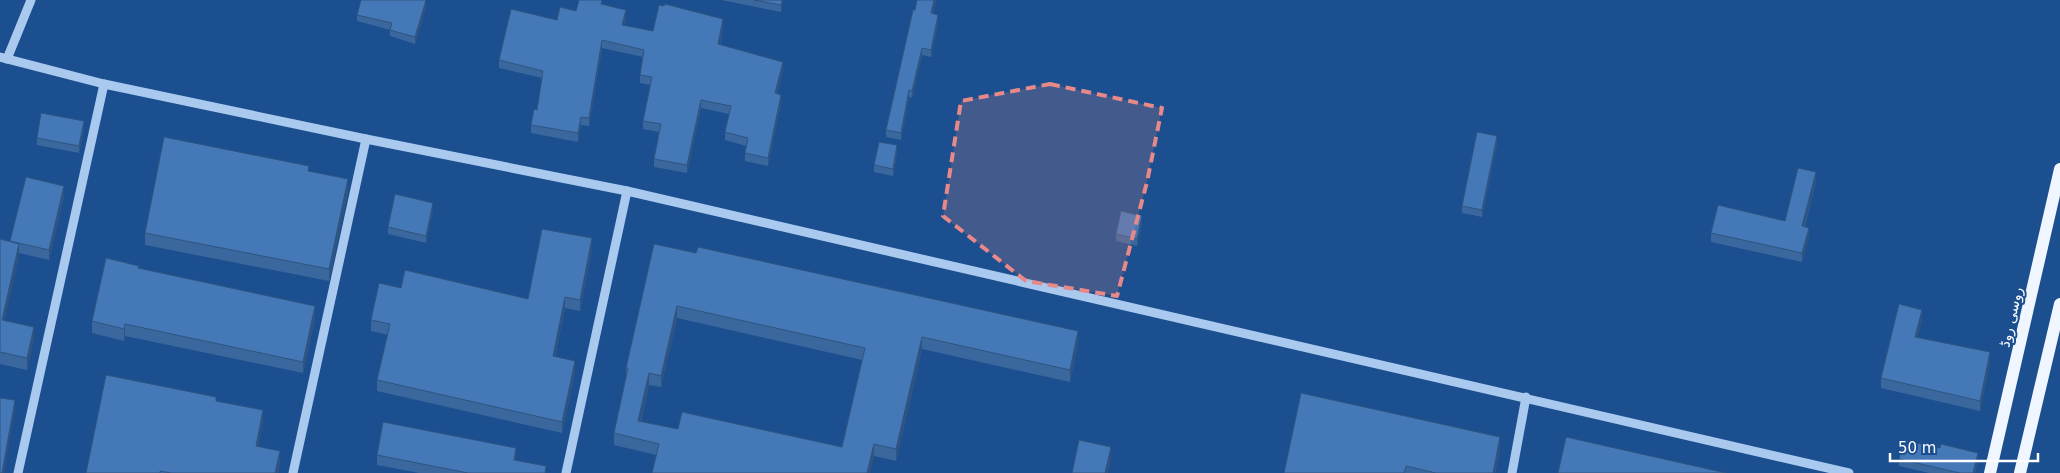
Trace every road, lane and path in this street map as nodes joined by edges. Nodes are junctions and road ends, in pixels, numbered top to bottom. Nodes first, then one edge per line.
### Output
1 (32, 0) edge
2 (3, 58) edge
3 (104, 84) junction
4 (366, 139) junction
5 (2060, 169) edge
6 (627, 191) junction
7 (2060, 304) edge
8 (1526, 397) junction
9 (18, 473) edge
10 (294, 473) edge
11 (566, 473) edge
12 (1512, 473) edge
13 (1850, 473) edge
14 (1990, 473) edge
15 (2020, 473) edge

1 - 2 street
2 - 3 street
3 - 4 street
3 - 9 street
4 - 6 street
4 - 10 street
5 - 14 main road, روسی روڈ
6 - 8 street
6 - 11 street
7 - 15 main road
8 - 12 street
8 - 13 street

